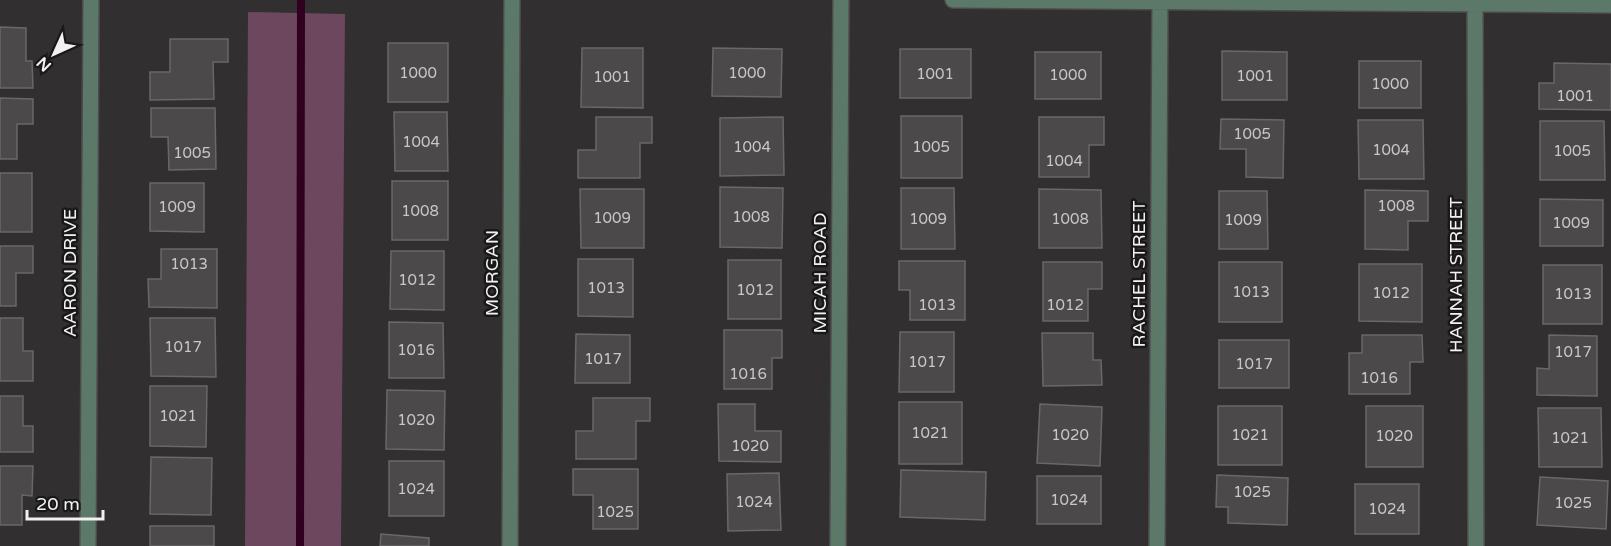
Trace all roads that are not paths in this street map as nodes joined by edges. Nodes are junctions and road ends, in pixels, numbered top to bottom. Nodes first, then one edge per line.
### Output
1 (91, 0) edge
2 (512, 0) edge
3 (841, 0) edge
4 (953, 0) edge
5 (1322, 1) edge
6 (1160, 2) junction
7 (1475, 5) junction
8 (1611, 5) edge
9 (88, 546) edge
10 (510, 546) edge
11 (838, 546) edge
12 (1157, 546) edge
13 (1476, 546) edge

1 - 9 street, AARON DRIVE
2 - 10 street, MORGAN
3 - 11 street, MICAH ROAD
4 - 6 street
5 - 6 street
5 - 7 street
6 - 12 street, RACHEL STREET
7 - 8 street
7 - 13 street, HANNAH STREET

